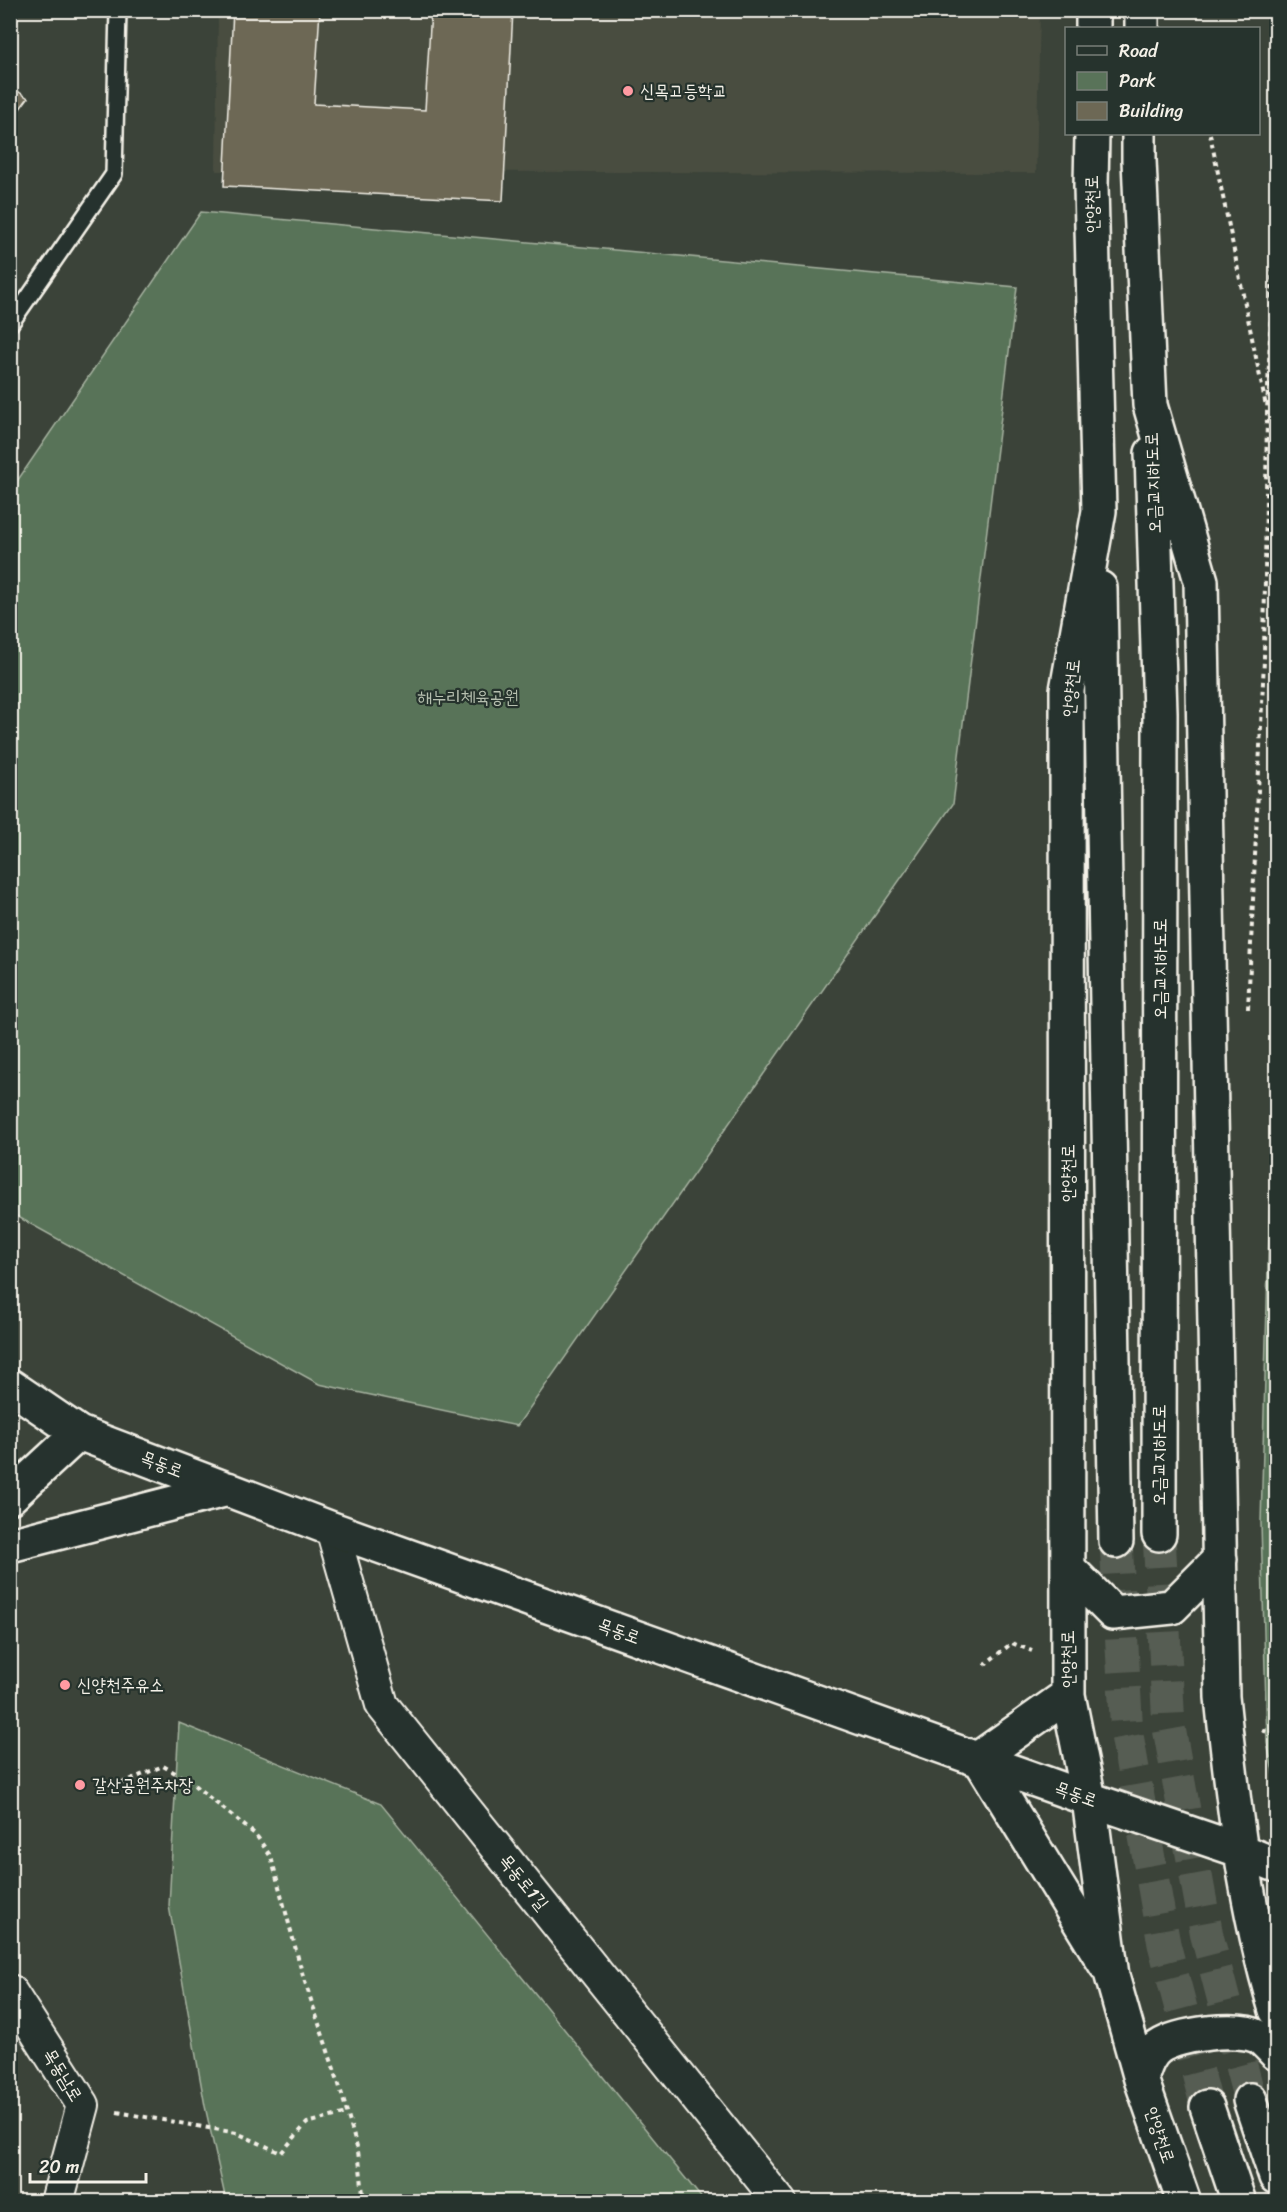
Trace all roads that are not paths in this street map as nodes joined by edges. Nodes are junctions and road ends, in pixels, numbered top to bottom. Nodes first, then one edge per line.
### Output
1 (118, 10) edge
2 (1093, 10) edge
3 (1142, 10) edge
4 (1093, 27) edge
5 (1142, 27) edge
6 (1092, 135) edge
7 (1139, 135) edge
8 (10, 324) edge
9 (1150, 405) junction
10 (1099, 511) junction
11 (10, 1386) edge
12 (79, 1433) junction
13 (228, 1489) junction
14 (10, 1497) edge
15 (332, 1529) junction
16 (1159, 1534) tunnel mouth
17 (1116, 1541) tunnel mouth
18 (10, 1545) edge
19 (1220, 1559) junction
20 (1068, 1568) junction
21 (1068, 1695) junction
22 (979, 1758) junction
23 (1089, 1799) junction
24 (1239, 1850) junction
25 (1276, 1865) edge
26 (1113, 1976) junction
27 (10, 1991) edge
28 (1276, 2010) edge
29 (1276, 2053) edge
30 (1141, 2079) junction
31 (1250, 2100) tunnel mouth
32 (1207, 2107) tunnel mouth
33 (1276, 2176) edge
34 (57, 2202) edge
35 (780, 2202) edge
36 (1184, 2202) edge
37 (1239, 2202) edge

1 - 8 lane
2 - 4 main road
3 - 5 main road
6 - 10 main road, 안양천로
7 - 9 main road
9 - 16 main road, 오금교지하도로
9 - 19 main road
10 - 17 main road
10 - 20 main road, 안양천로
11 - 12 main road, 목동로
12 - 13 main road, 목동로
12 - 14 main road
13 - 15 main road, 목동로
13 - 18 main road
15 - 22 main road, 목동로
15 - 35 street, 목동로1길
19 - 20 main road
19 - 24 main road
20 - 21 main road, 안양천로
21 - 22 main road
21 - 23 main road, 안양천로
22 - 23 main road, 목동로
22 - 26 main road
23 - 24 main road, 목동로
23 - 26 main road, 안양천로
24 - 25 main road, 목동로
24 - 28 main road
26 - 30 main road, 안양천로
27 - 34 street, 목동남로
29 - 30 main road
30 - 36 main road, 안양천로
31 - 33 main road
32 - 37 main road

